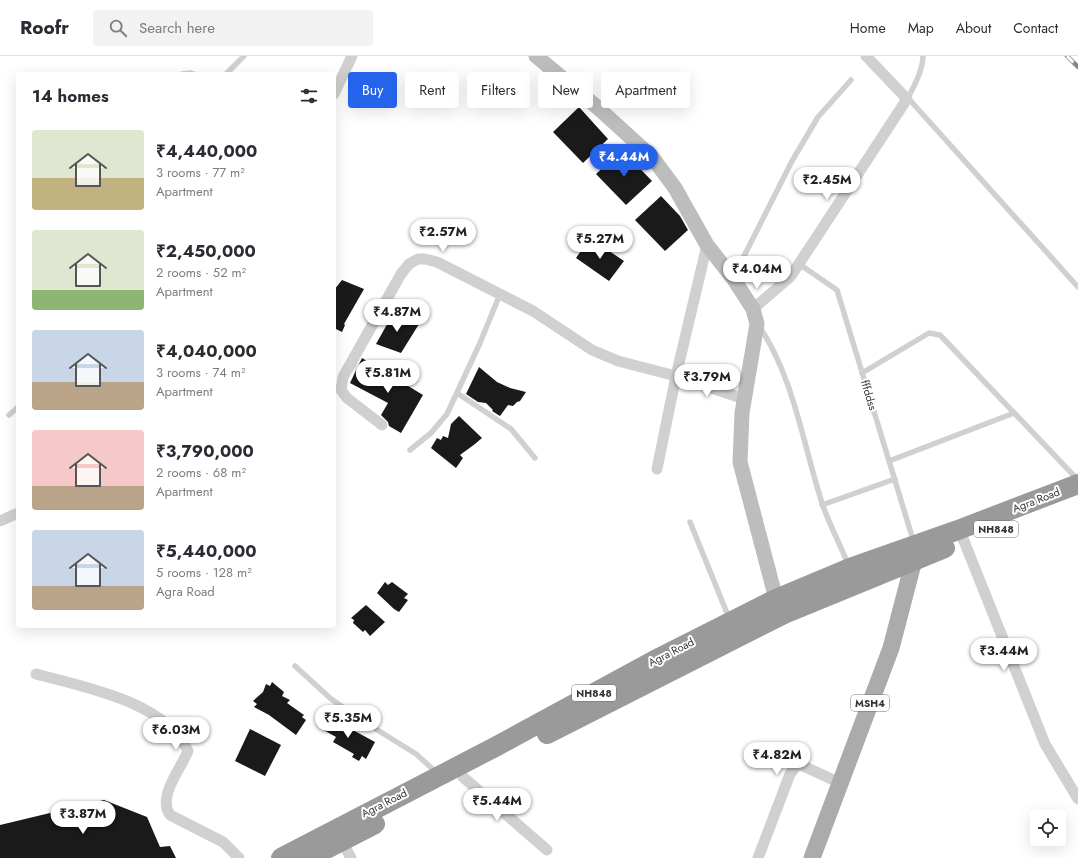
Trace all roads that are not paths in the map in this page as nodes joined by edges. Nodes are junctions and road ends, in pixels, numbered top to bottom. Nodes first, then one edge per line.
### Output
1 (244, 56) edge
2 (352, 56) edge
3 (536, 56) edge
4 (866, 56) edge
5 (923, 56) edge
6 (228, 72) edge
7 (851, 80) dead end
8 (336, 90) edge
9 (908, 98) junction
10 (706, 245) junction
11 (799, 264) junction
12 (733, 278) junction
13 (1078, 287) edge
14 (500, 294) junction
15 (753, 309) junction
16 (758, 324) junction
17 (862, 373) junction
18 (676, 376) junction
19 (457, 393) junction
20 (744, 399) junction
21 (16, 409) edge
22 (1014, 413) junction
23 (8, 416) dead end
24 (382, 425) dead end
25 (410, 450) dead end
26 (535, 458) dead end
27 (889, 461) junction
28 (657, 470) dead end
29 (894, 479) junction
30 (1078, 480) edge
31 (1078, 484) edge
32 (1078, 498) edge
33 (822, 505) junction
34 (16, 514) edge
35 (0, 521) edge
36 (690, 522) dead end
37 (961, 536) junction
38 (914, 553) junction
39 (850, 568) junction
40 (780, 606) junction
41 (731, 622) junction
42 (295, 666) dead end
43 (36, 674) dead end
44 (439, 775) junction
45 (463, 777) junction
46 (840, 783) junction
47 (1078, 799) edge
48 (346, 850) edge
49 (547, 850) dead end
50 (239, 858) edge
51 (281, 858) edge
52 (309, 858) edge
53 (758, 858) edge
54 (812, 858) edge

1 - 6 lane
2 - 8 street
3 - 10 street
4 - 9 street
5 - 9 lane
7 - 12 lane
9 - 11 street
9 - 13 lane
10 - 12 street
10 - 18 street
11 - 15 street
11 - 17 lane, fffddss
12 - 15 street
14 - 18 street
14 - 19 lane
14 - 24 street
15 - 16 street
16 - 20 street
16 - 33 lane
17 - 22 lane
17 - 27 lane, fffddss
18 - 20 street
18 - 28 street
19 - 25 lane
19 - 26 lane
20 - 40 street
21 - 23 lane
22 - 27 lane
22 - 30 lane
27 - 29 lane, fffddss
29 - 33 lane
29 - 38 lane, fffddss
31 - 37 highway, Agra Road / NH848
32 - 37 highway, NH848
33 - 39 lane
34 - 35 street
36 - 41 lane
37 - 38 highway, NH848
37 - 47 street
38 - 39 highway, Agra Road / NH848
38 - 40 highway, Agra Road / NH848
38 - 46 main road, MSH4
39 - 40 highway, Agra Road / NH848
40 - 41 highway, Agra Road / NH848
40 - 45 highway, Agra Road / NH848
41 - 44 highway, Agra Road / NH848
42 - 44 lane
43 - 50 street
44 - 51 highway, Agra Road / NH848
45 - 48 highway, Agra Road / NH848
45 - 49 street
46 - 53 street
46 - 54 main road, MSH4
48 - 52 highway, Agra Road / NH848

